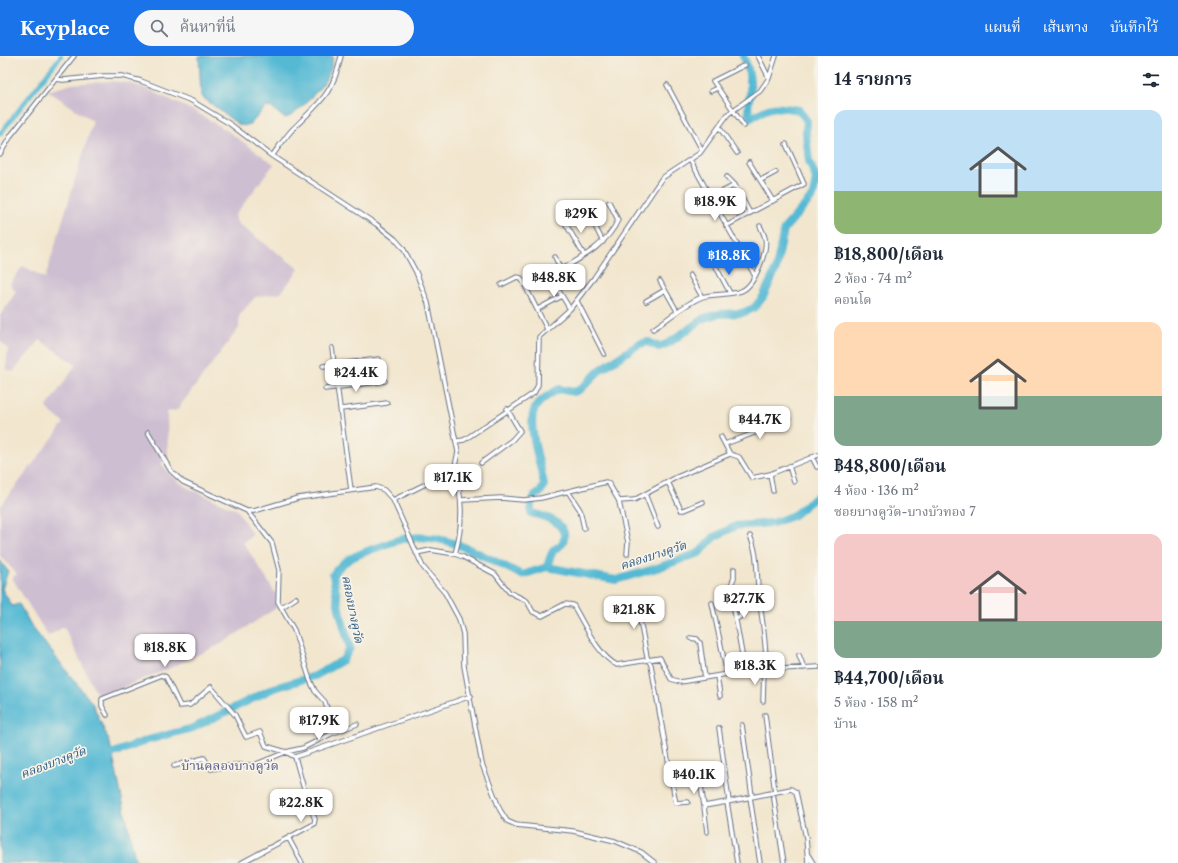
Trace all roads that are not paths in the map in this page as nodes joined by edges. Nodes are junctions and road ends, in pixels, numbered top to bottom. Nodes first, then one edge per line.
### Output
1 (74, 56) edge
2 (341, 56) edge
3 (758, 56) edge
4 (776, 56) edge
5 (745, 65) dead end
6 (769, 78) junction
7 (56, 79) junction
8 (667, 85) dead end
9 (717, 88) junction
10 (711, 91) dead end
11 (733, 110) junction
12 (744, 126) dead end
13 (719, 127) junction
14 (786, 144) dead end
15 (702, 150) junction
16 (737, 153) dead end
17 (0, 154) edge
18 (272, 156) junction
19 (690, 160) junction
20 (749, 162) dead end
21 (776, 172) dead end
22 (727, 177) dead end
23 (761, 180) junction
24 (735, 185) junction
25 (710, 198) junction
26 (773, 201) junction
27 (609, 202) dead end
28 (587, 210) dead end
29 (750, 213) junction
30 (564, 221) dead end
31 (726, 226) junction
32 (760, 226) dead end
33 (614, 230) junction
34 (622, 235) junction
35 (603, 242) junction
36 (738, 247) junction
37 (584, 255) junction
38 (555, 257) dead end
39 (715, 260) dead end
40 (716, 267) dead end
41 (561, 270) junction
42 (690, 276) dead end
43 (755, 276) junction
44 (660, 281) dead end
45 (502, 285) dead end
46 (665, 290) junction
47 (730, 293) junction
48 (562, 296) junction
49 (702, 297) junction
50 (577, 300) junction
51 (646, 300) dead end
52 (538, 309) junction
53 (570, 309) junction
54 (677, 311) junction
55 (547, 329) junction
56 (653, 329) dead end
57 (332, 348) dead end
58 (604, 354) dead end
59 (379, 358) dead end
60 (335, 365) junction
61 (323, 366) dead end
62 (385, 381) dead end
63 (338, 387) junction
64 (325, 389) dead end
65 (387, 402) dead end
66 (341, 409) junction
67 (507, 409) junction
68 (789, 420) dead end
69 (148, 432) dead end
70 (721, 436) dead end
71 (457, 442) junction
72 (725, 444) junction
73 (730, 454) junction
74 (818, 455) edge
75 (812, 457) junction
76 (481, 463) dead end
77 (456, 466) junction
78 (788, 466) junction
79 (817, 467) dead end
80 (770, 474) junction
81 (668, 482) junction
82 (794, 482) dead end
83 (351, 490) junction
84 (773, 491) dead end
85 (569, 492) junction
86 (646, 494) junction
87 (393, 500) junction
88 (462, 500) junction
89 (619, 502) junction
90 (702, 502) dead end
91 (246, 511) junction
92 (658, 527) dead end
93 (584, 528) dead end
94 (750, 536) dead end
95 (455, 552) junction
96 (416, 553) junction
97 (627, 554) dead end
98 (734, 569) dead end
99 (296, 598) dead end
100 (712, 603) dead end
101 (650, 604) dead end
102 (742, 605) dead end
103 (282, 607) junction
104 (736, 620) junction
105 (690, 638) dead end
106 (799, 655) dead end
107 (649, 659) junction
108 (818, 667) edge
109 (804, 668) junction
110 (765, 670) junction
111 (745, 672) junction
112 (727, 674) junction
113 (717, 676) junction
114 (705, 678) junction
115 (471, 696) junction
116 (720, 696) dead end
117 (763, 701) dead end
118 (107, 715) dead end
119 (765, 715) dead end
120 (357, 724) dead end
121 (742, 725) dead end
122 (719, 728) dead end
123 (331, 734) junction
124 (286, 752) junction
125 (295, 757) junction
126 (174, 766) dead end
127 (698, 766) dead end
128 (774, 792) junction
129 (751, 797) junction
130 (688, 802) dead end
131 (728, 802) junction
132 (704, 806) junction
133 (707, 832) dead end
134 (289, 839) junction
135 (808, 855) junction
136 (241, 863) edge
137 (302, 863) edge
138 (654, 863) edge
139 (737, 863) edge
140 (760, 863) edge
141 (784, 863) edge
142 (808, 863) edge
143 (813, 863) edge

1 - 7 street
2 - 18 street
3 - 6 street
4 - 6 street
5 - 9 street
6 - 11 street
7 - 17 street
7 - 18 street
8 - 15 street
9 - 10 street
9 - 11 street
11 - 12 street
11 - 13 street
13 - 15 street
13 - 16 street
14 - 26 street
15 - 19 street
18 - 71 street
19 - 25 street
19 - 34 street
20 - 23 street
21 - 23 street
22 - 24 street
23 - 26 street
24 - 25 street
24 - 29 street
25 - 31 street
26 - 29 street
27 - 33 street
28 - 35 street
29 - 31 street
30 - 37 street
31 - 36 street
32 - 43 street
33 - 34 street
33 - 35 street
34 - 50 street
35 - 37 street
36 - 39 street
36 - 43 street
37 - 41 street
38 - 41 street
40 - 47 street
41 - 48 street
42 - 49 street
43 - 47 street
44 - 46 street
45 - 52 street
46 - 51 street
46 - 54 street
47 - 49 street
48 - 52 street
48 - 53 street
49 - 54 street
50 - 53 street
50 - 58 street
52 - 55 street
53 - 55 street
54 - 56 street
55 - 67 street
57 - 60 street
59 - 60 street
60 - 61 street
60 - 63 street
62 - 63 street
63 - 64 street
63 - 66 street
65 - 66 street
66 - 83 street
67 - 71 street
67 - 76 street
68 - 72 street
69 - 91 street
70 - 72 street
71 - 77 street
72 - 73 street
73 - 80 street
73 - 81 street
74 - 75 street
75 - 78 street
75 - 79 street
77 - 87 street
77 - 88 street
78 - 80 street
78 - 82 street
80 - 84 street
81 - 86 street
81 - 90 street
83 - 87 street
83 - 91 street
85 - 88 street
85 - 89 street
85 - 93 street
86 - 89 street
86 - 92 street
87 - 96 street
88 - 95 street
89 - 97 street
91 - 103 street
94 - 110 street
95 - 96 street
95 - 107 street
96 - 115 street
98 - 104 street
99 - 103 street
100 - 112 street
101 - 107 street
102 - 104 street
103 - 123 street
104 - 111 street
105 - 114 street
106 - 109 street
107 - 114 street
107 - 130 street
108 - 109 street
109 - 110 street
110 - 111 street
110 - 117 street
111 - 112 street
112 - 113 street
113 - 114 street
113 - 116 street
115 - 125 street
115 - 138 street
118 - 124 street
119 - 128 street
120 - 123 street
121 - 129 street
122 - 131 street
123 - 124 street
124 - 125 street
124 - 126 street
125 - 134 street
127 - 132 street
128 - 129 street
128 - 135 street
128 - 141 street
129 - 131 street
129 - 140 street
131 - 132 street
131 - 139 street
132 - 133 street
134 - 136 street
134 - 137 street
135 - 142 street
135 - 143 street

